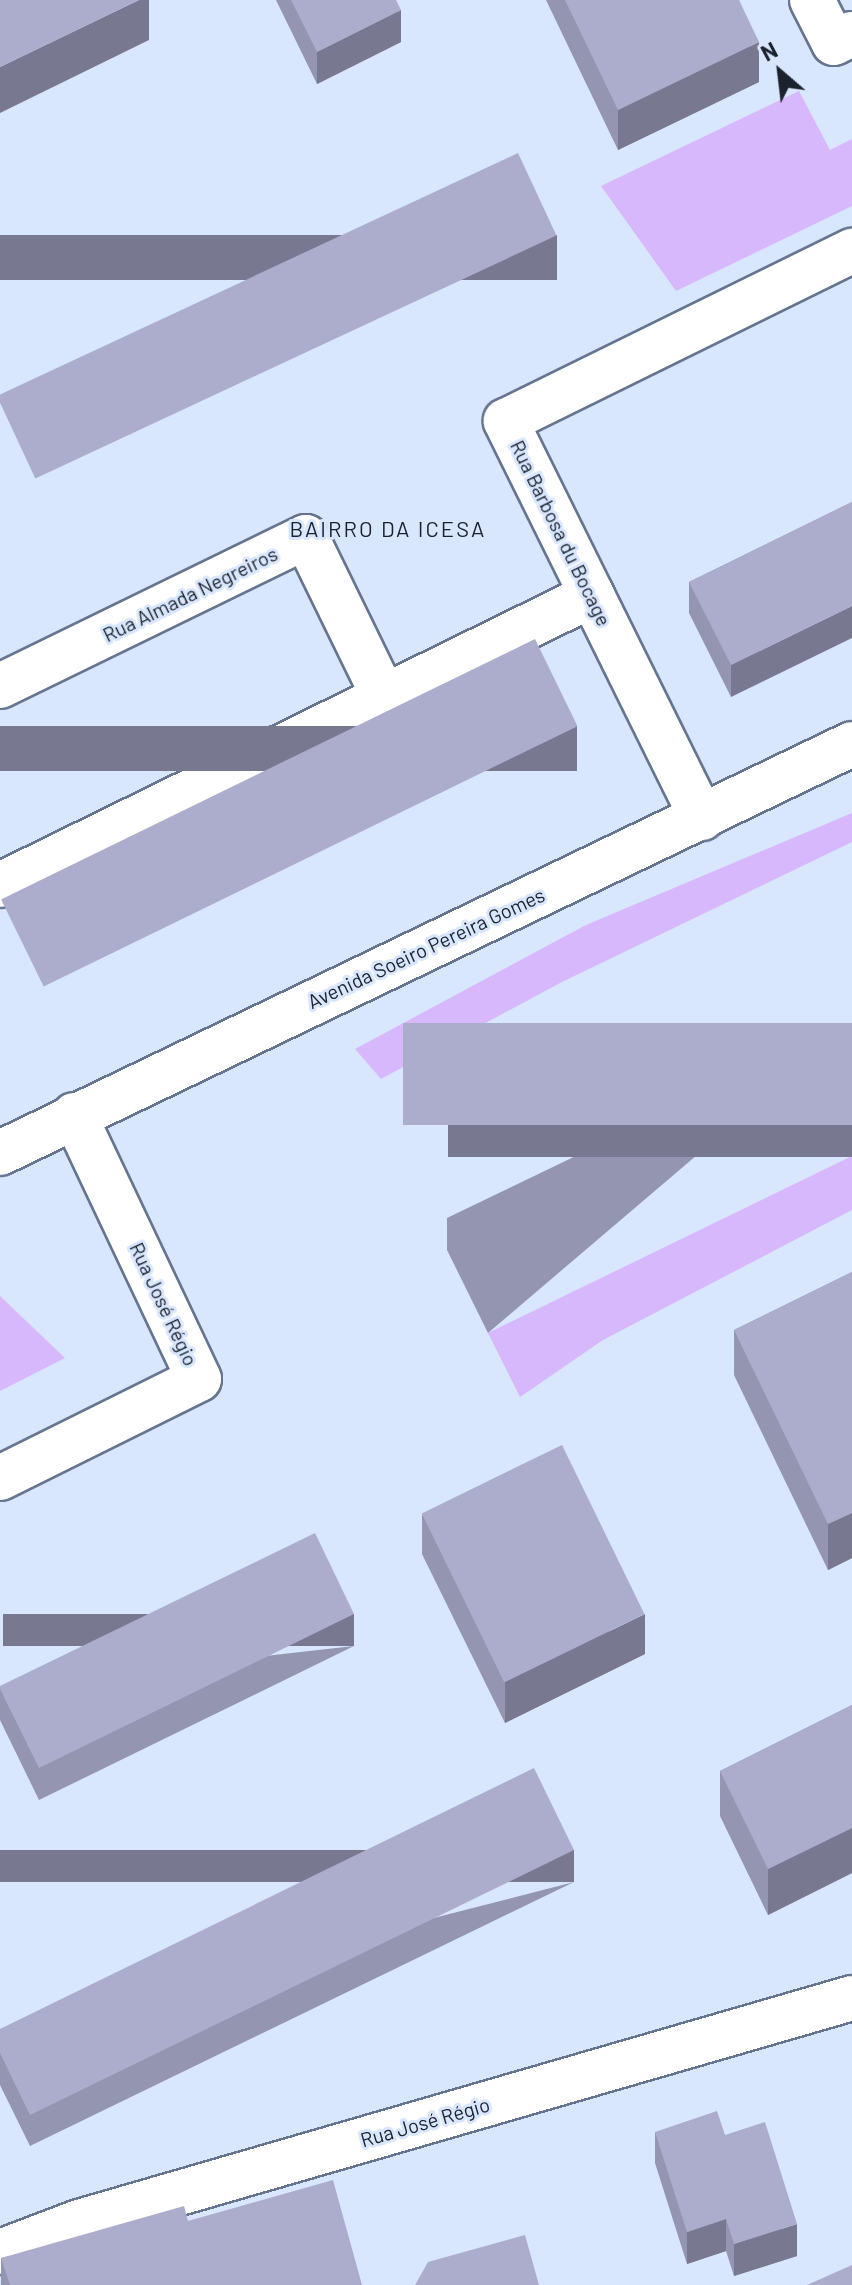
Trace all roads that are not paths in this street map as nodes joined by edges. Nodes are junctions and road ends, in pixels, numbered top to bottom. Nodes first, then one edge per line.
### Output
1 (812, 0) edge
2 (852, 34) edge
3 (852, 251) edge
4 (592, 595) junction
5 (0, 686) edge
6 (384, 697) junction
7 (852, 744) edge
8 (702, 818) junction
9 (0, 885) edge
10 (74, 1115) junction
11 (0, 1153) edge
12 (0, 1478) edge
13 (852, 1998) edge
14 (0, 2252) edge

1 - 2 street
3 - 4 street, Rua Barbosa du Bocage
4 - 6 street
4 - 8 street, Rua Barbosa du Bocage
5 - 6 street, Rua Almada Negreiros
6 - 9 street
7 - 8 street, Avenida Soeiro Pereira Gomes
8 - 10 street, Avenida Soeiro Pereira Gomes
10 - 11 street, Avenida Soeiro Pereira Gomes
10 - 12 street, Rua José Régio
13 - 14 street, Rua José Régio

